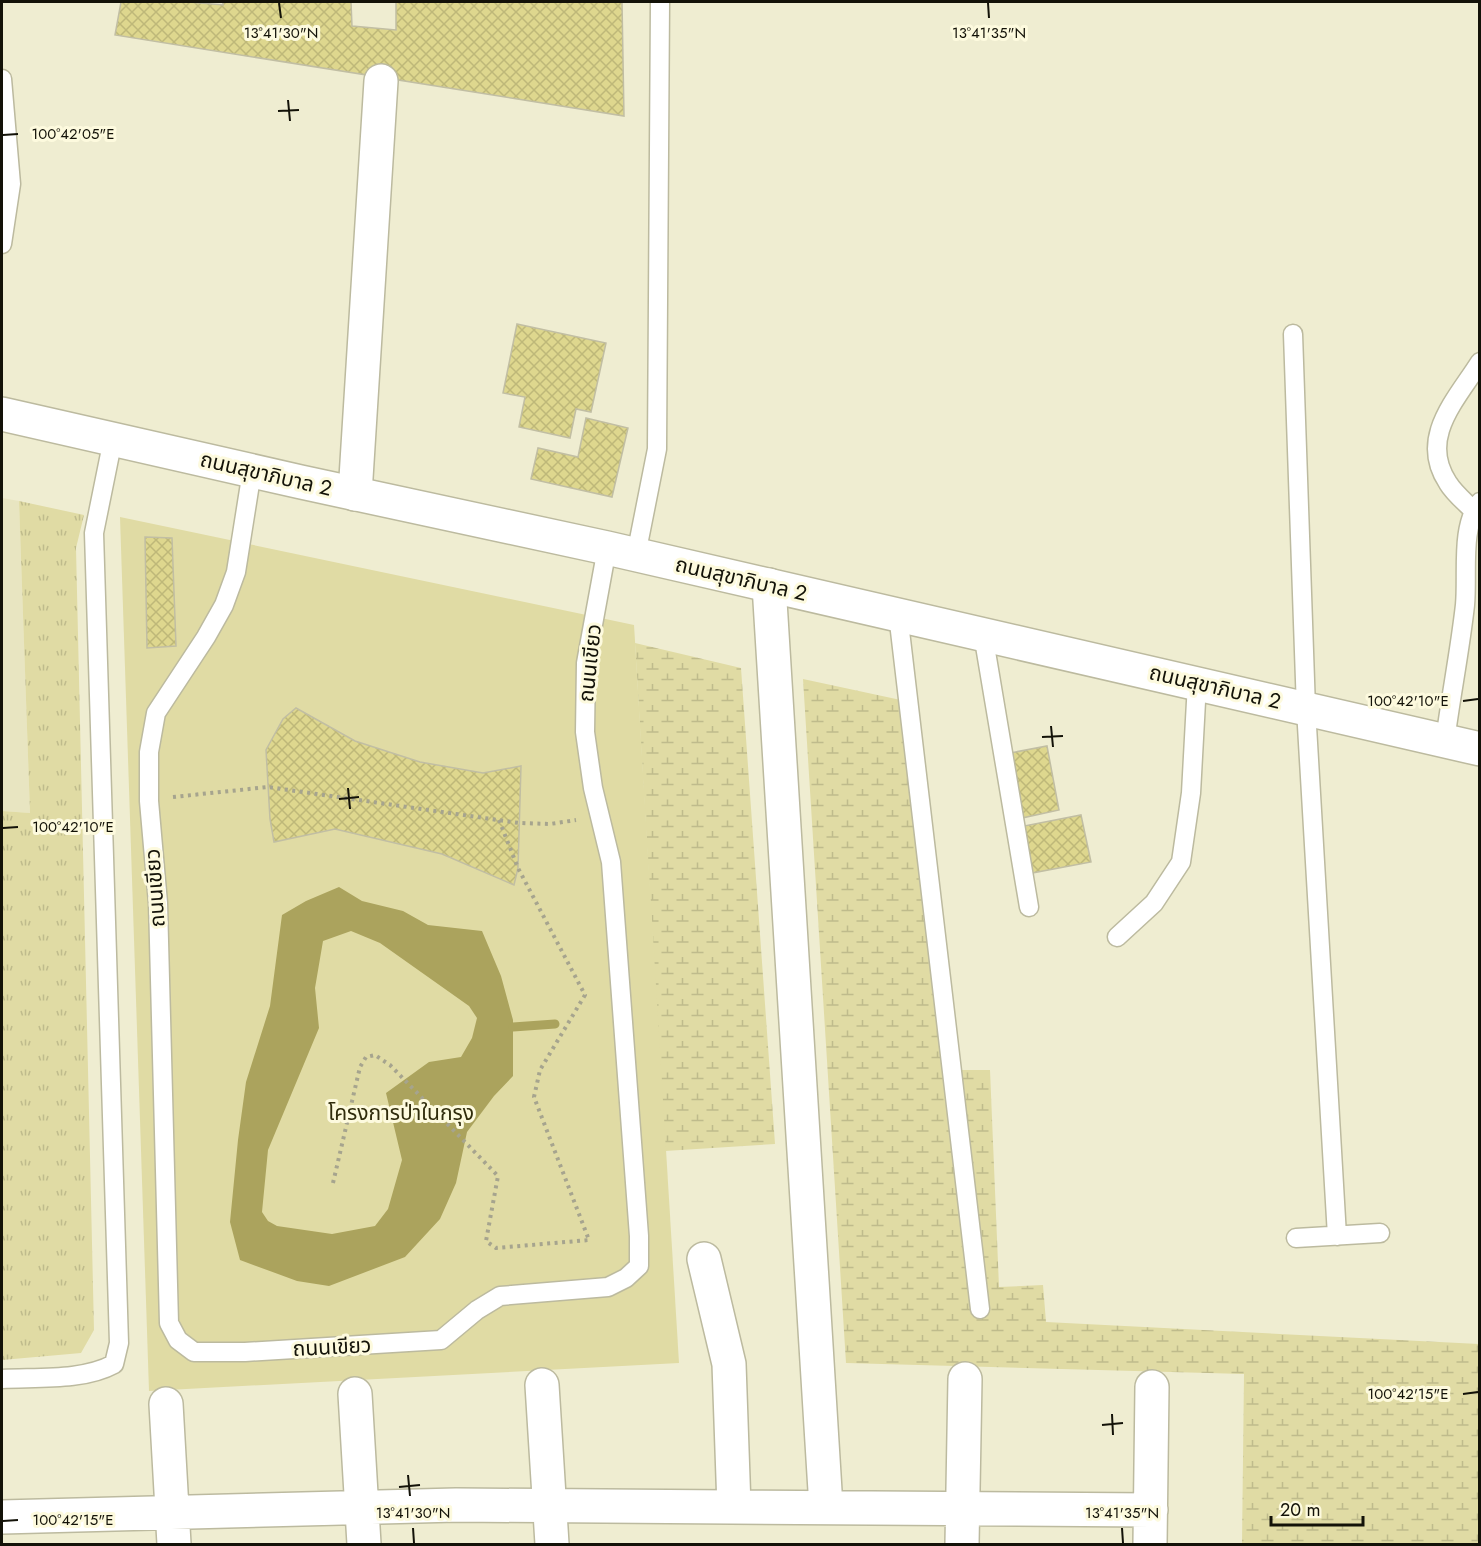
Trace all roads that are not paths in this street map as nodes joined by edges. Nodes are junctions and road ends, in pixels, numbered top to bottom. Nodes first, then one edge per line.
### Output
1 (660, 2) edge
2 (2, 79) edge
3 (381, 81) dead end
4 (2, 244) edge
5 (1293, 334) dead end
6 (1479, 362) edge
7 (2, 414) edge
8 (113, 439) junction
9 (252, 471) junction
10 (355, 494) junction
11 (1476, 506) edge
12 (622, 552) junction
13 (769, 585) junction
14 (898, 614) junction
15 (983, 634) junction
16 (1197, 682) junction
17 (1306, 709) junction
18 (1445, 741) junction
19 (1479, 749) edge
20 (1029, 907) dead end
21 (1118, 936) dead end
22 (1380, 1233) dead end
23 (1337, 1236) junction
24 (1296, 1238) dead end
25 (704, 1258) dead end
26 (980, 1309) dead end
27 (2, 1379) edge
28 (965, 1379) dead end
29 (542, 1385) dead end
30 (1152, 1387) dead end
31 (355, 1394) dead end
32 (166, 1404) dead end
33 (550, 1506) junction
34 (734, 1507) junction
35 (826, 1507) junction
36 (362, 1508) junction
37 (962, 1508) junction
38 (1151, 1510) junction
39 (172, 1513) junction
40 (2, 1517) edge
41 (174, 1545) edge
42 (364, 1545) edge
43 (552, 1545) edge
44 (962, 1545) edge
45 (1150, 1545) edge

1 - 12 lane, ถนนเขียว
2 - 4 lane
3 - 10 street
5 - 17 lane
6 - 11 lane
7 - 8 street, ถนนสุขาภิบาล 2
8 - 9 street, ถนนสุขาภิบาล 2
8 - 27 lane
9 - 10 street, ถนนสุขาภิบาล 2
9 - 12 lane, ถนนเขียว
10 - 12 street, ถนนสุขาภิบาล 2
11 - 18 lane
12 - 13 street, ถนนสุขาภิบาล 2
13 - 14 street, ถนนสุขาภิบาล 2
13 - 35 street
14 - 15 street, ถนนสุขาภิบาล 2
14 - 26 lane
15 - 16 street, ถนนสุขาภิบาล 2
15 - 20 lane
16 - 17 street, ถนนสุขาภิบาล 2
16 - 21 lane
17 - 18 street, ถนนสุขาภิบาล 2
17 - 23 lane
18 - 19 street, ถนนสุขาภิบาล 2
22 - 23 lane
23 - 24 lane
25 - 34 street
28 - 37 street
29 - 33 street
30 - 38 street
31 - 36 street
32 - 39 street
33 - 34 street
33 - 36 street
33 - 43 street
34 - 35 street
35 - 37 street
36 - 39 street
36 - 42 street
37 - 38 street
37 - 44 street
38 - 45 street
39 - 40 street
39 - 41 street

